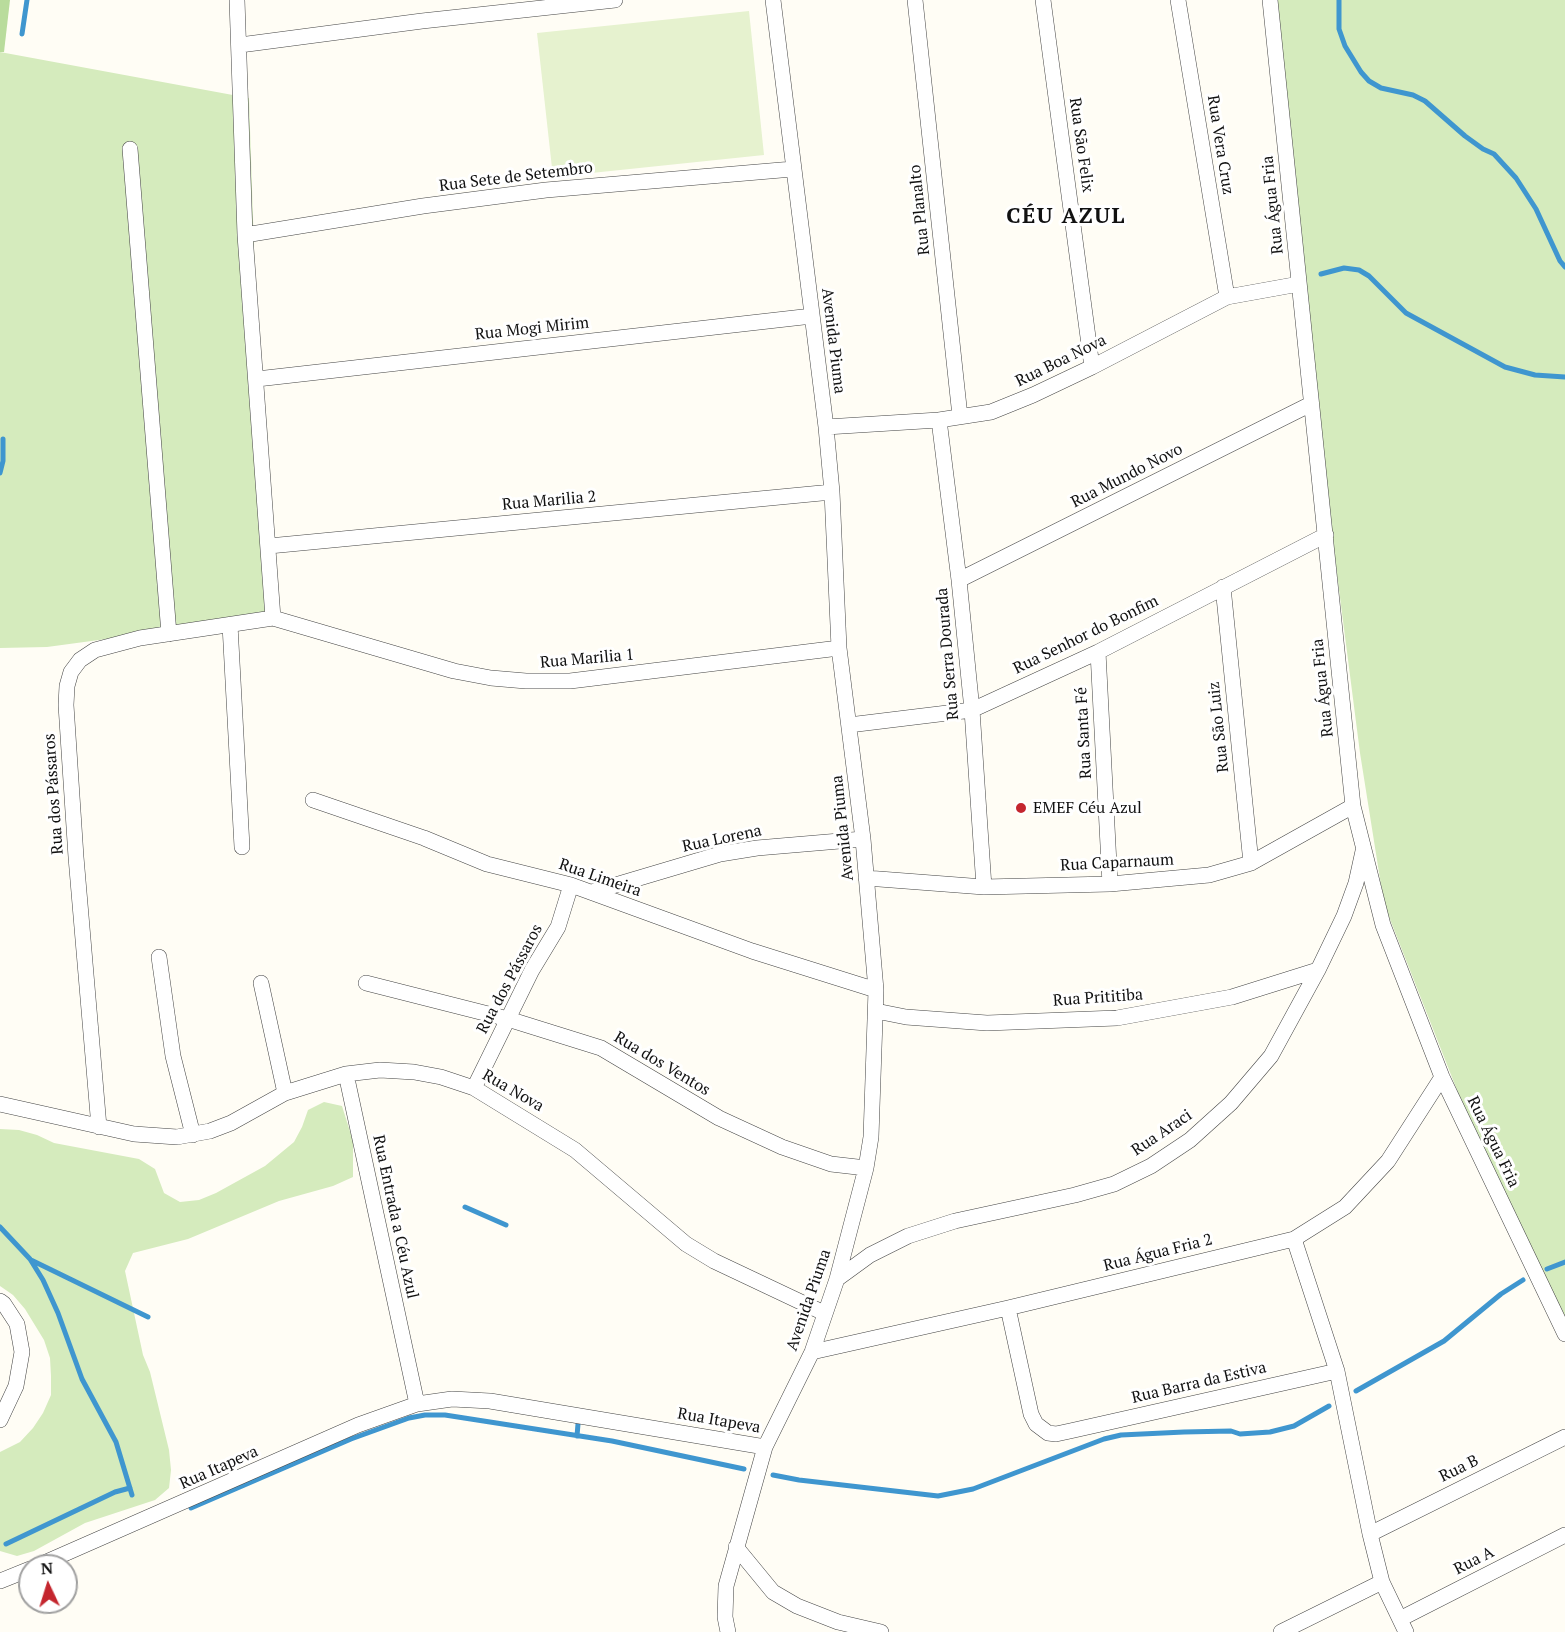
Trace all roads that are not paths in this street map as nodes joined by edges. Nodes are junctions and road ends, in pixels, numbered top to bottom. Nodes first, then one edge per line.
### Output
1 (237, 0) edge
2 (615, 0) edge
3 (773, 0) edge
4 (915, 0) edge
5 (1044, 0) edge
6 (1178, 0) edge
7 (1270, 0) edge
8 (240, 45) junction
9 (130, 149) dead end
10 (793, 169) junction
11 (245, 235) junction
12 (1299, 284) junction
13 (1227, 297) junction
14 (812, 316) junction
15 (1092, 367) junction
16 (257, 379) junction
17 (1311, 404) junction
18 (960, 416) junction
19 (939, 420) junction
20 (826, 427) junction
21 (832, 492) junction
22 (1326, 535) junction
23 (269, 546) junction
24 (959, 580) junction
25 (1223, 587) junction
26 (273, 618) junction
27 (230, 625) junction
28 (170, 634) junction
29 (839, 648) junction
30 (1098, 652) junction
31 (972, 710) junction
32 (849, 725) junction
33 (313, 800) dead end
34 (1353, 806) junction
35 (863, 839) junction
36 (242, 847) dead end
37 (1364, 848) junction
38 (1251, 863) junction
39 (867, 878) junction
40 (1110, 884) junction
41 (571, 885) junction
42 (984, 887) junction
43 (592, 892) junction
44 (159, 957) dead end
45 (1318, 970) junction
46 (261, 983) dead end
47 (366, 983) dead end
48 (876, 990) junction
49 (876, 1011) junction
50 (508, 1019) junction
51 (346, 1074) junction
52 (1442, 1077) junction
53 (474, 1088) junction
54 (285, 1094) junction
55 (0, 1104) edge
56 (99, 1127) junction
57 (193, 1135) junction
58 (866, 1167) junction
59 (1294, 1239) junction
60 (837, 1279) junction
61 (0, 1302) edge
62 (1008, 1308) junction
63 (825, 1313) junction
64 (1565, 1334) edge
65 (812, 1352) junction
66 (1337, 1371) junction
67 (417, 1404) junction
68 (0, 1420) edge
69 (1565, 1437) edge
70 (765, 1447) junction
71 (1370, 1534) junction
72 (1565, 1535) edge
73 (736, 1547) junction
74 (64, 1554) edge
75 (18, 1574) edge
76 (0, 1581) edge
77 (1382, 1582) junction
78 (1403, 1626) edge
79 (728, 1632) edge
80 (881, 1632) edge
81 (1281, 1632) edge

1 - 8 street
2 - 8 street
3 - 10 street, Avenida Piuma
4 - 18 street, Rua Planalto
5 - 15 street, Rua São Felix
6 - 13 street, Rua Vera Cruz
7 - 12 street, Rua Água Fria
8 - 11 street
9 - 28 street
10 - 11 street, Rua Sete de Setembro
10 - 14 street, Avenida Piuma
11 - 16 street
12 - 13 street, Rua Boa Nova
12 - 17 street, Rua Água Fria
13 - 15 street, Rua Boa Nova
14 - 16 street, Rua Mogi Mirim
14 - 20 street, Avenida Piuma
15 - 18 street, Rua Boa Nova
16 - 23 street
17 - 22 street, Rua Água Fria
17 - 24 street, Rua Mundo Novo
18 - 19 street, Rua Boa Nova
19 - 20 street, Rua Boa Nova
19 - 24 street, Rua Serra Dourada
20 - 21 street, Avenida Piuma
21 - 23 street, Rua Marilia 2
21 - 29 street, Avenida Piuma
22 - 25 street, Rua Senhor do Bonfim
22 - 34 street, Rua Água Fria
23 - 26 street
24 - 31 street, Rua Serra Dourada
25 - 30 street, Rua Senhor do Bonfim
25 - 38 street, Rua São Luiz
26 - 27 street, Rua dos Pássaros
26 - 29 street, Rua Marilia 1
27 - 28 street, Rua dos Pássaros
27 - 36 street
28 - 56 street, Rua dos Pássaros
29 - 32 street, Avenida Piuma
30 - 31 street, Rua Senhor do Bonfim
30 - 40 street, Rua Santa Fé
31 - 32 street, Rua Senhor do Bonfim
31 - 42 street, Rua Serra Dourada
32 - 35 street, Avenida Piuma
33 - 41 street, Rua Limeira
34 - 37 street, Rua Água Fria
34 - 38 street, Rua Caparnaum
35 - 39 street, Avenida Piuma
35 - 43 street, Rua Lorena
37 - 45 street, Rua Araci
37 - 52 street, Rua Água Fria
38 - 40 street, Rua Caparnaum
39 - 42 street, Rua Caparnaum
39 - 48 street, Avenida Piuma
40 - 42 street, Rua Caparnaum
41 - 43 street, Rua Limeira
41 - 50 street, Rua dos Pássaros
43 - 48 street, Rua Limeira
44 - 57 street
45 - 49 street, Rua Prititiba
45 - 60 street, Rua Araci
46 - 54 street
47 - 50 street, Rua dos Ventos
48 - 49 street, Avenida Piuma
49 - 58 street, Avenida Piuma
50 - 53 street, Rua dos Pássaros
50 - 58 street, Rua dos Ventos
51 - 53 street, Rua Nova
51 - 54 street, Rua Nova
51 - 67 street, Rua Entrada a Céu Azul
52 - 59 street, Rua Água Fria 2
52 - 64 street, Rua Água Fria
53 - 63 street, Rua Nova
54 - 57 street, Rua Nova
55 - 56 street, Rua Nova
56 - 57 street, Rua Nova
58 - 60 street, Avenida Piuma
59 - 62 street, Rua Água Fria 2
59 - 66 street
60 - 63 street, Avenida Piuma
61 - 68 street
62 - 65 street, Rua Água Fria 2
62 - 66 street, Rua Barra da Estiva
63 - 65 street, Avenida Piuma
65 - 70 street, Avenida Piuma
66 - 71 street
67 - 70 street, Rua Itapeva
67 - 74 street, Rua Itapeva
69 - 71 street, Rua B
70 - 73 street, Avenida Piuma
71 - 77 street
72 - 78 street, Rua A
73 - 79 street, Avenida Piuma
73 - 80 street
75 - 76 street
77 - 78 street
77 - 81 street

